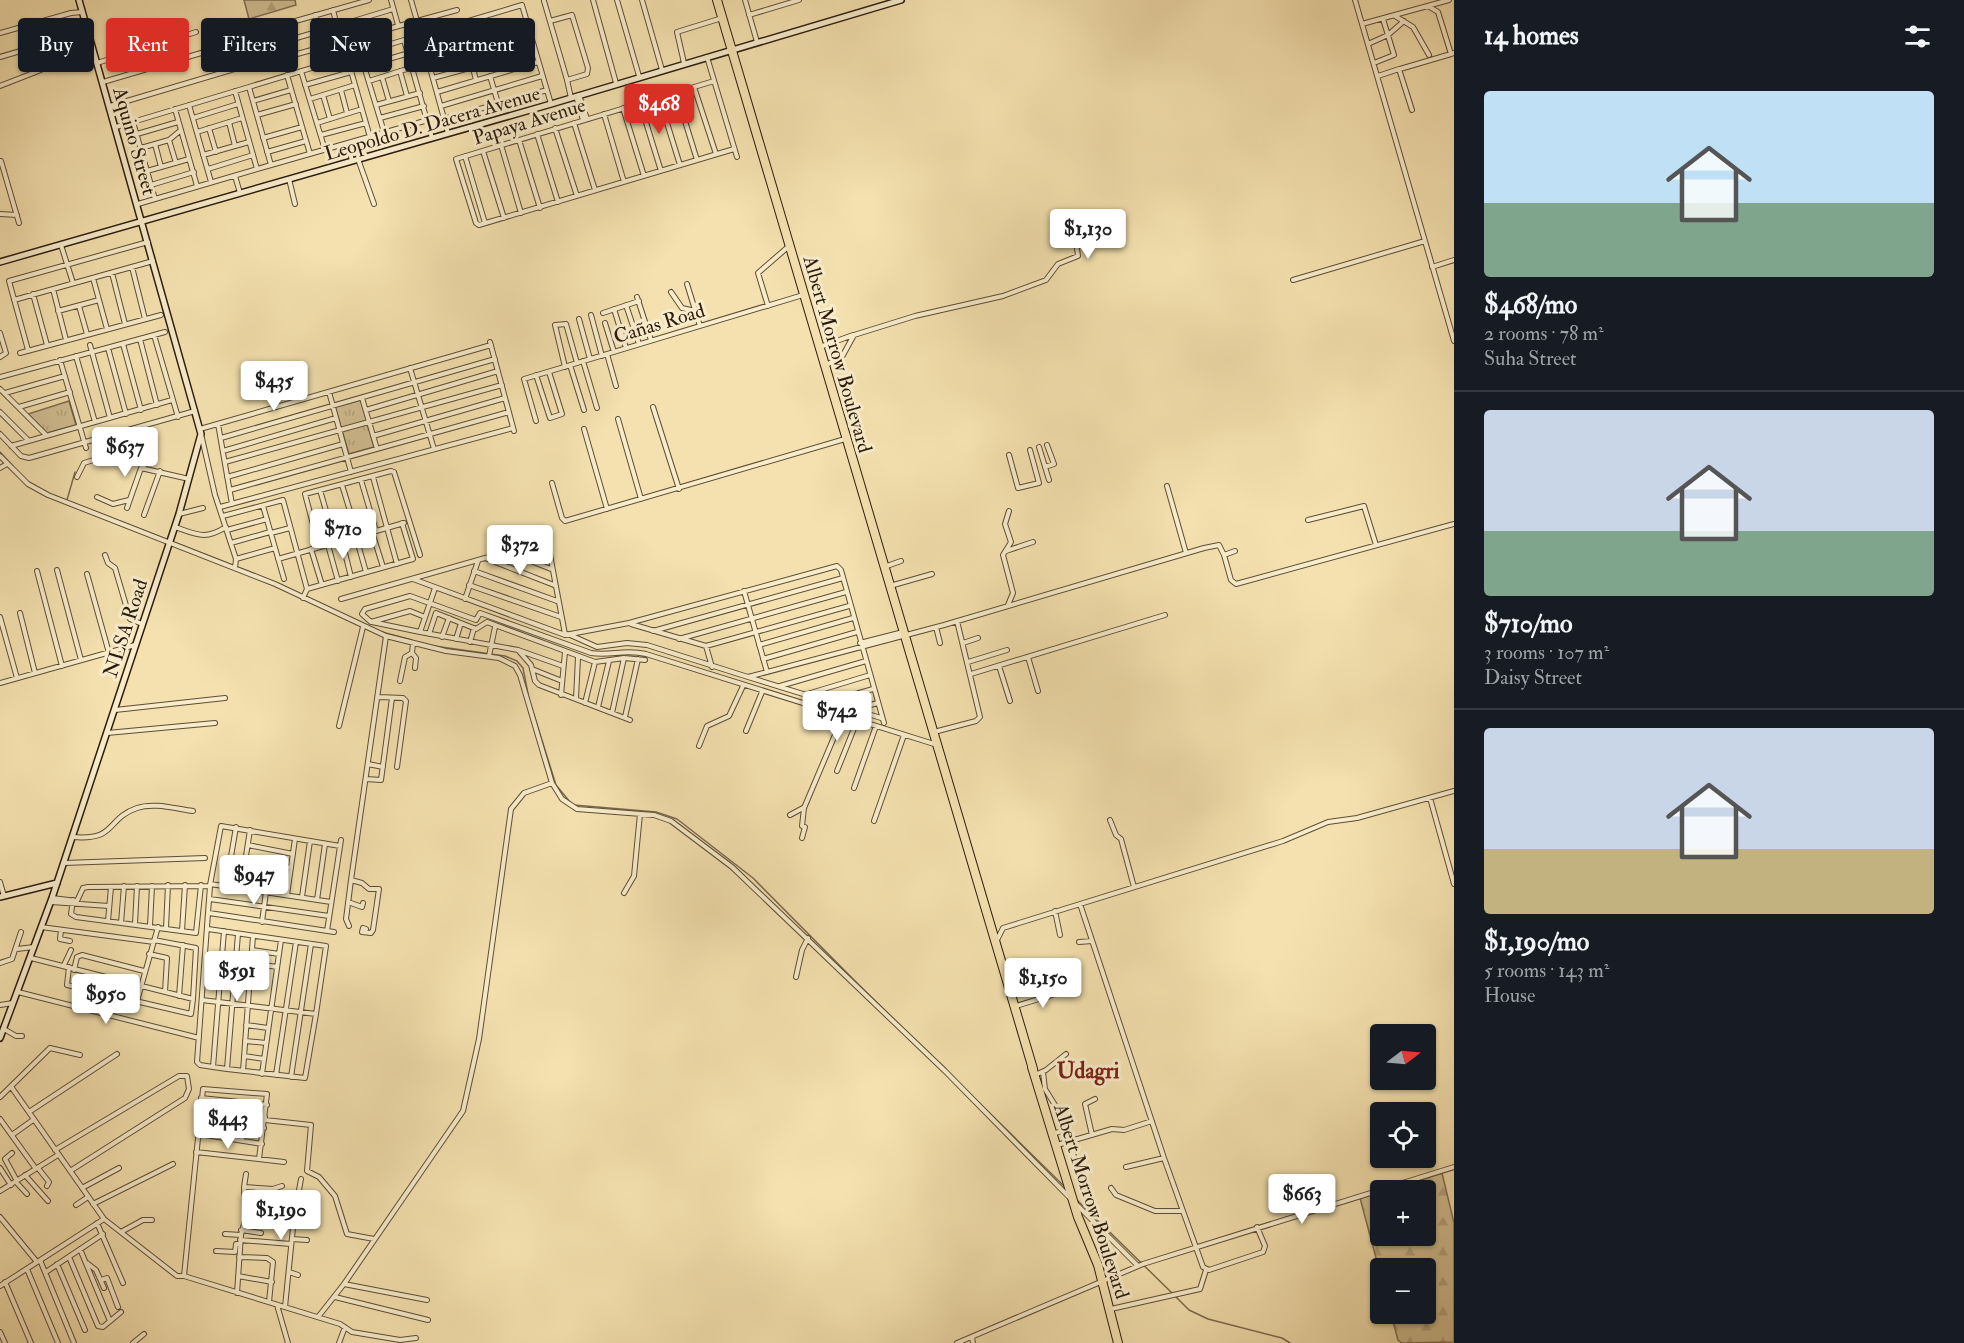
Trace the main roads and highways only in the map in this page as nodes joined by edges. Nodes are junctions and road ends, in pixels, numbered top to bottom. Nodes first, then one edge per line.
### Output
1 (79, 0) edge
2 (717, 0) edge
3 (901, 0) edge
4 (732, 50) junction
5 (143, 222) junction
6 (0, 262) edge
7 (933, 733) junction
8 (57, 883) junction
9 (2, 897) edge
10 (0, 1038) edge
11 (1036, 1072) junction
12 (1118, 1343) edge

1 - 5 main road, Aquino Street
2 - 4 highway, Albert Morrow Boulevard
3 - 4 main road, Leopoldo D. Dacera Avenue
4 - 5 main road, Leopoldo D. Dacera Avenue
4 - 7 highway, Albert Morrow Boulevard
5 - 6 main road, Leopoldo D. Dacera Avenue
5 - 8 main road, NLSA Road
7 - 11 highway, Albert Morrow Boulevard
7 - 11 highway, Albert Morrow Boulevard
8 - 9 main road
8 - 10 main road, NLSA Road
11 - 12 highway, Albert Morrow Boulevard

